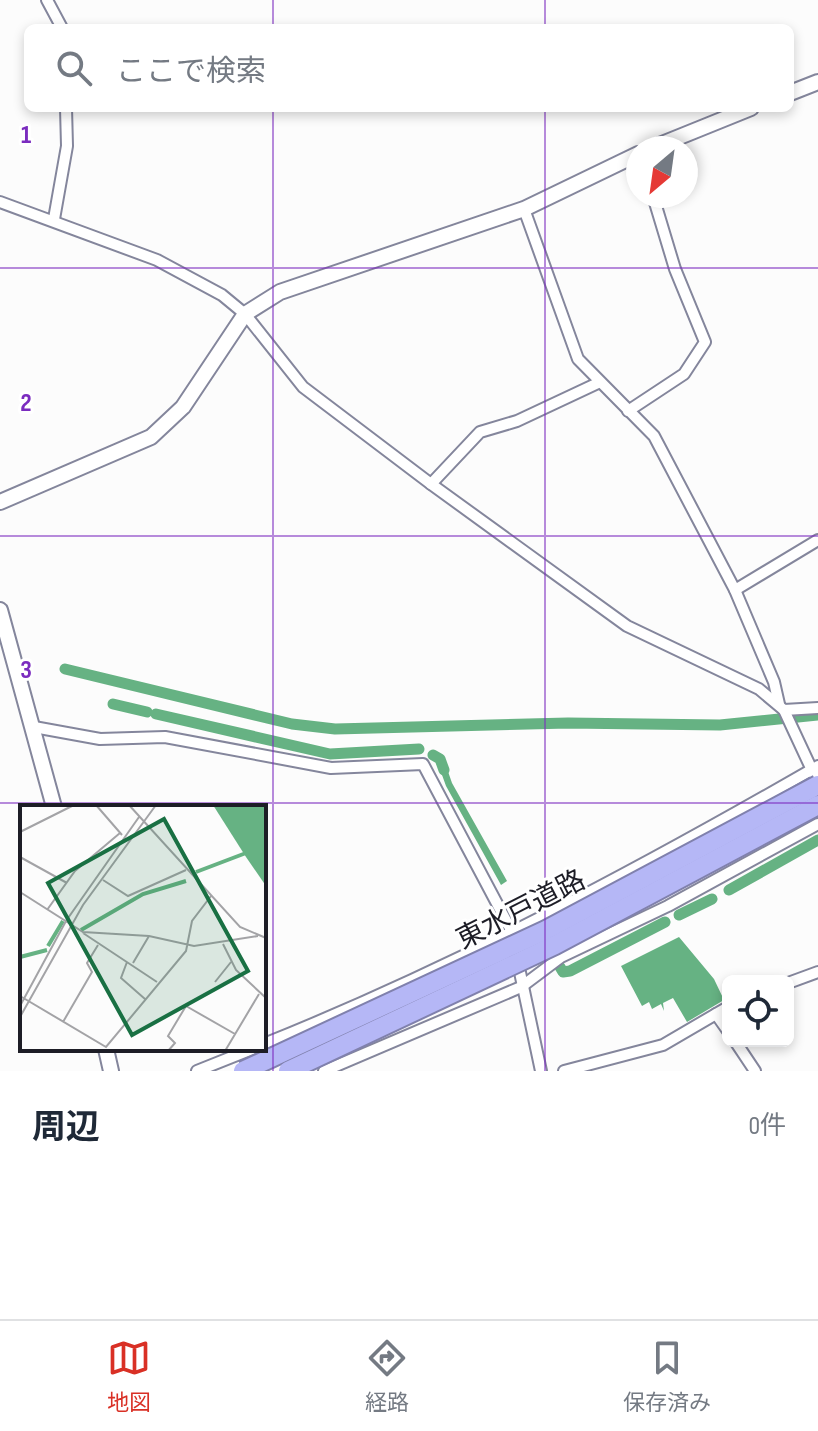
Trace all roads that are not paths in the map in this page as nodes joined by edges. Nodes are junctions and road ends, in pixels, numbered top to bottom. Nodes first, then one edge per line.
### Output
1 (47, 0) edge
2 (60, 24) edge
3 (818, 82) edge
4 (794, 91) edge
5 (66, 112) edge
6 (741, 112) edge
7 (682, 136) edge
8 (626, 160) edge
9 (0, 202) edge
10 (657, 208) edge
11 (524, 209) junction
12 (54, 219) junction
13 (245, 314) junction
14 (598, 383) junction
15 (628, 411) junction
16 (431, 484) junction
17 (0, 502) edge
18 (818, 540) edge
19 (735, 590) junction
20 (0, 610) edge
21 (818, 708) edge
22 (784, 712) junction
23 (34, 727) junction
24 (816, 776) edge
25 (54, 805) edge
26 (818, 805) edge
27 (818, 824) edge
28 (511, 930) junction
29 (818, 972) edge
30 (794, 981) edge
31 (521, 987) junction
32 (722, 1010) edge
33 (716, 1014) junction
34 (722, 1022) edge
35 (266, 1044) edge
36 (739, 1047) edge
37 (106, 1051) edge
38 (247, 1051) edge
39 (111, 1071) edge
40 (197, 1071) edge
41 (243, 1071) edge
42 (269, 1071) edge
43 (288, 1071) edge
44 (324, 1071) edge
45 (541, 1071) edge
46 (564, 1071) edge
47 (755, 1071) edge

1 - 2 street
3 - 4 street
5 - 12 street
6 - 7 street
8 - 11 street
9 - 12 street
10 - 15 street
11 - 13 street
11 - 14 street
12 - 13 street
13 - 16 street
13 - 17 street
14 - 15 street
14 - 16 street
15 - 19 street
16 - 22 street
18 - 19 street
19 - 22 street
20 - 23 street
21 - 22 street
22 - 24 street
23 - 25 street
23 - 28 street
24 - 28 street
24 - 41 highway, 東水戸道路, bridge
26 - 43 highway, 東水戸道路, bridge
27 - 31 street
28 - 31 street
28 - 35 street
29 - 30 street
31 - 44 street
31 - 45 street
32 - 33 street
33 - 34 street
33 - 46 street
35 - 42 street
36 - 47 street
37 - 39 street
38 - 40 street

